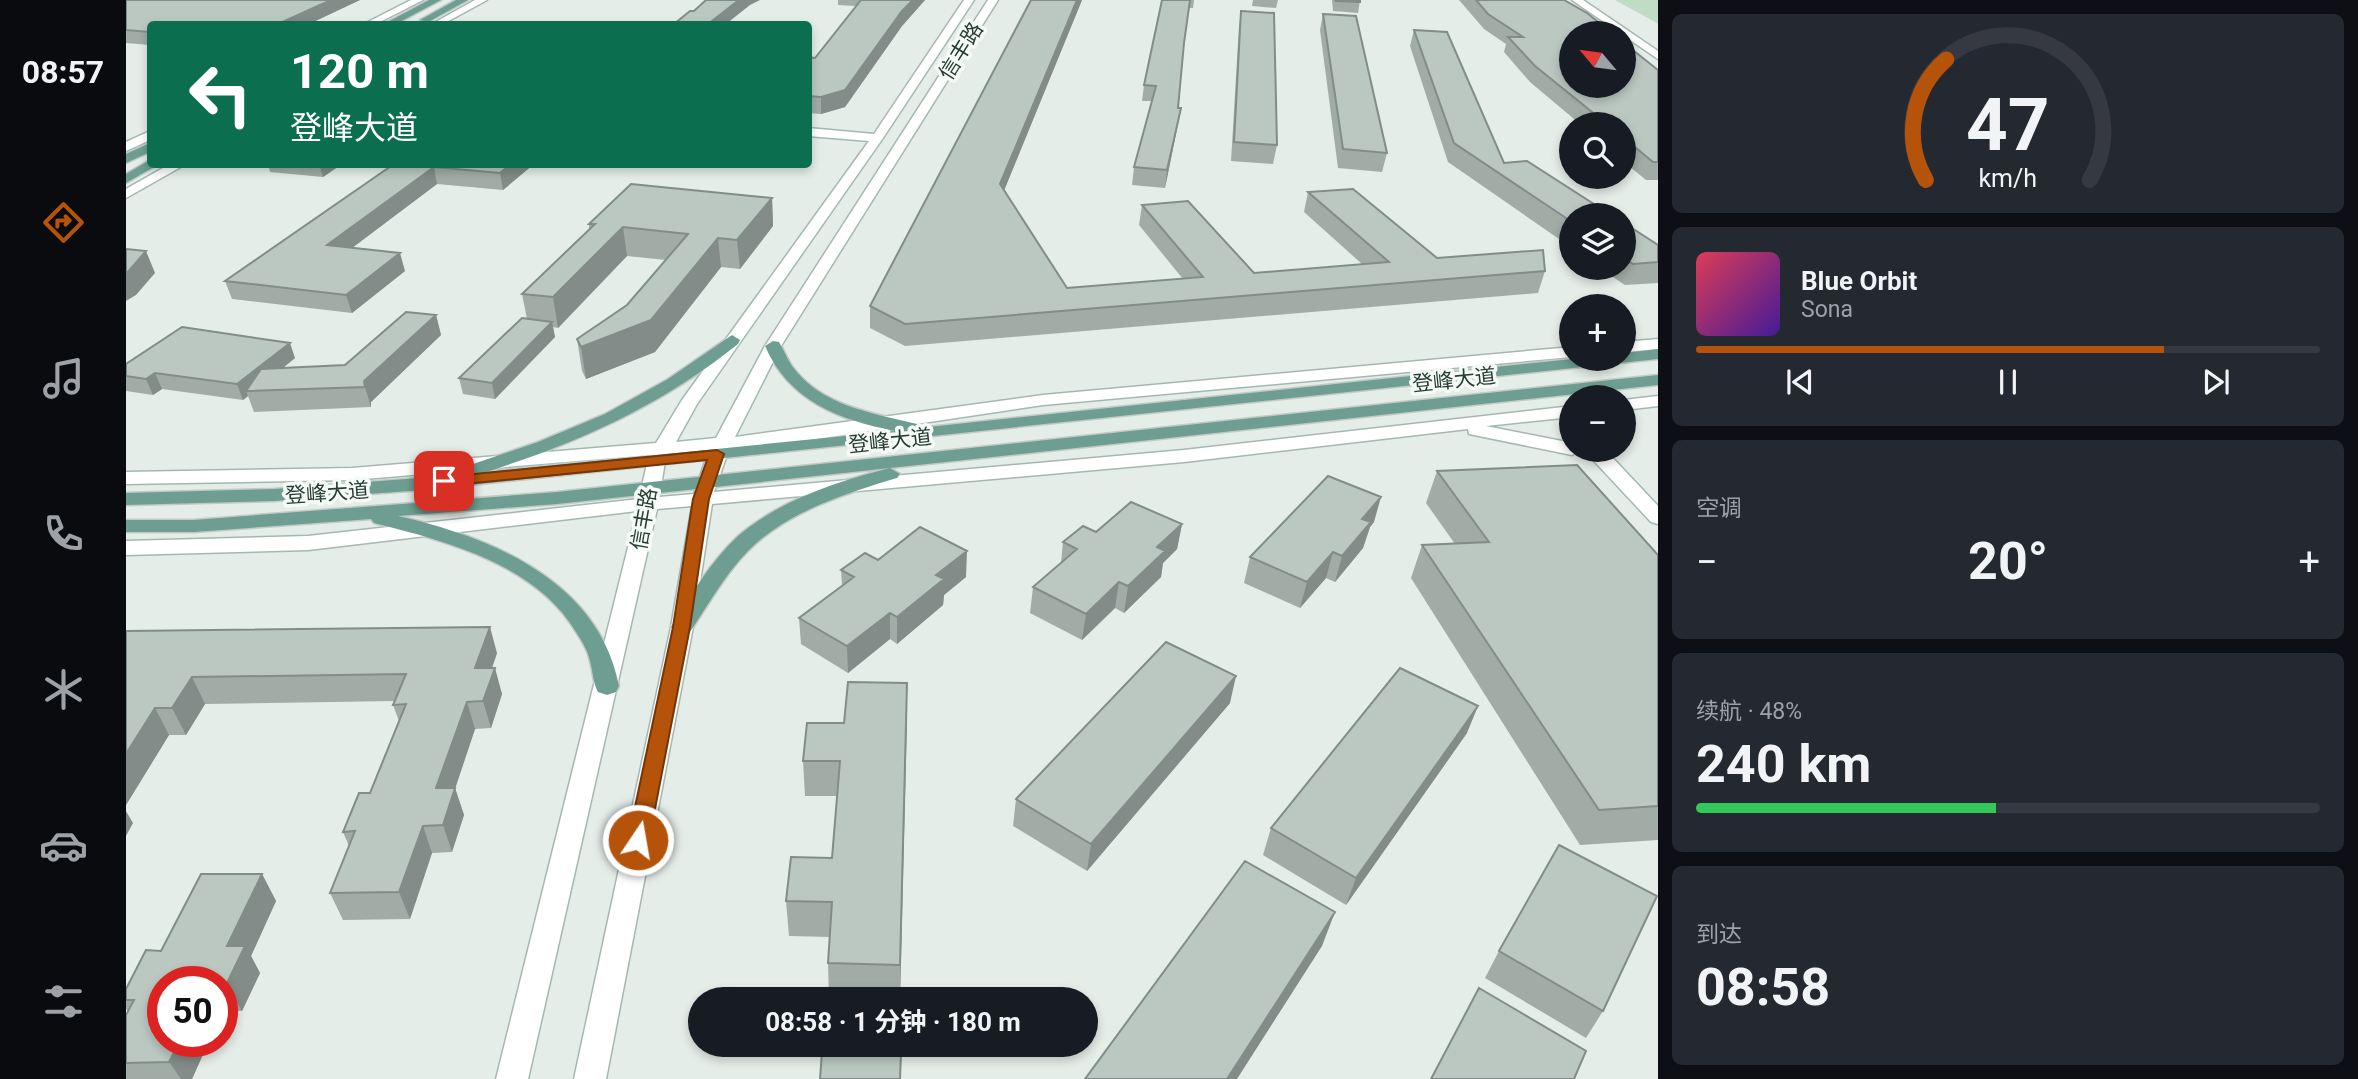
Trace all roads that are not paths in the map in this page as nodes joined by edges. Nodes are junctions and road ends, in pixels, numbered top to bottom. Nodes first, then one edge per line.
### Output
1 (418, 0) edge
2 (436, 0) edge
3 (463, 0) edge
4 (482, 0) edge
5 (969, 0) edge
6 (993, 0) edge
7 (1577, 0) edge
8 (1592, 0) edge
9 (375, 21) edge
10 (394, 21) edge
11 (422, 21) edge
12 (443, 21) edge
13 (1640, 29) dead end
14 (1658, 55) edge
15 (812, 132) edge
16 (147, 137) edge
17 (877, 138) junction
18 (126, 148) edge
19 (147, 148) edge
20 (126, 159) edge
21 (147, 167) edge
22 (173, 168) edge
23 (126, 179) edge
24 (126, 194) edge
25 (732, 340) junction
26 (1658, 344) edge
27 (773, 346) junction
28 (1636, 346) edge
29 (1559, 353) edge
30 (1658, 354) edge
31 (1636, 357) edge
32 (1559, 365) edge
33 (1658, 380) edge
34 (1559, 413) edge
35 (885, 424) junction
36 (1454, 426) junction
37 (937, 431) junction
38 (1559, 446) edge
39 (720, 449) junction
40 (659, 455) junction
41 (936, 459) junction
42 (1612, 462) edge
43 (496, 463) junction
44 (126, 478) edge
45 (419, 484) junction
46 (846, 488) junction
47 (704, 491) junction
48 (648, 495) junction
49 (126, 499) edge
50 (351, 514) junction
51 (1658, 519) edge
52 (126, 526) edge
53 (426, 528) junction
54 (126, 548) edge
55 (682, 627) junction
56 (607, 686) junction
57 (512, 1079) edge
58 (590, 1079) edge

1 - 9 main road
2 - 10 main road
3 - 11 main road
4 - 12 main road
5 - 17 main road, 信丰路
6 - 27 main road, 信丰路
7 - 14 main road
8 - 13 main road
15 - 17 main road
16 - 18 main road
17 - 25 main road, 信丰路
19 - 20 main road
21 - 23 main road
22 - 24 main road
25 - 40 main road, 信丰路
25 - 43 main road
26 - 28 main road
27 - 35 main road
27 - 39 main road, 信丰路
29 - 35 main road
30 - 31 main road
32 - 37 main road, 登峰大道
33 - 41 main road, 登峰大道
34 - 36 main road
35 - 37 main road
35 - 39 main road
36 - 38 main road
36 - 46 main road
37 - 39 main road, 登峰大道
39 - 40 main road, 登峰大道
39 - 47 main road, 信丰路
40 - 43 main road
40 - 45 main road, 登峰大道
40 - 48 main road, 信丰路
41 - 46 main road
41 - 47 main road, 登峰大道
42 - 51 main road
43 - 44 main road
43 - 45 main road
45 - 49 main road, 登峰大道
46 - 47 main road
46 - 55 main road
47 - 48 main road
47 - 55 main road, 信丰路
48 - 50 main road, 登峰大道
48 - 53 main road
48 - 56 main road, 信丰路
50 - 52 main road, 登峰大道
50 - 53 main road
53 - 54 main road
53 - 56 main road
55 - 58 main road, 信丰路
56 - 57 main road, 信丰路

